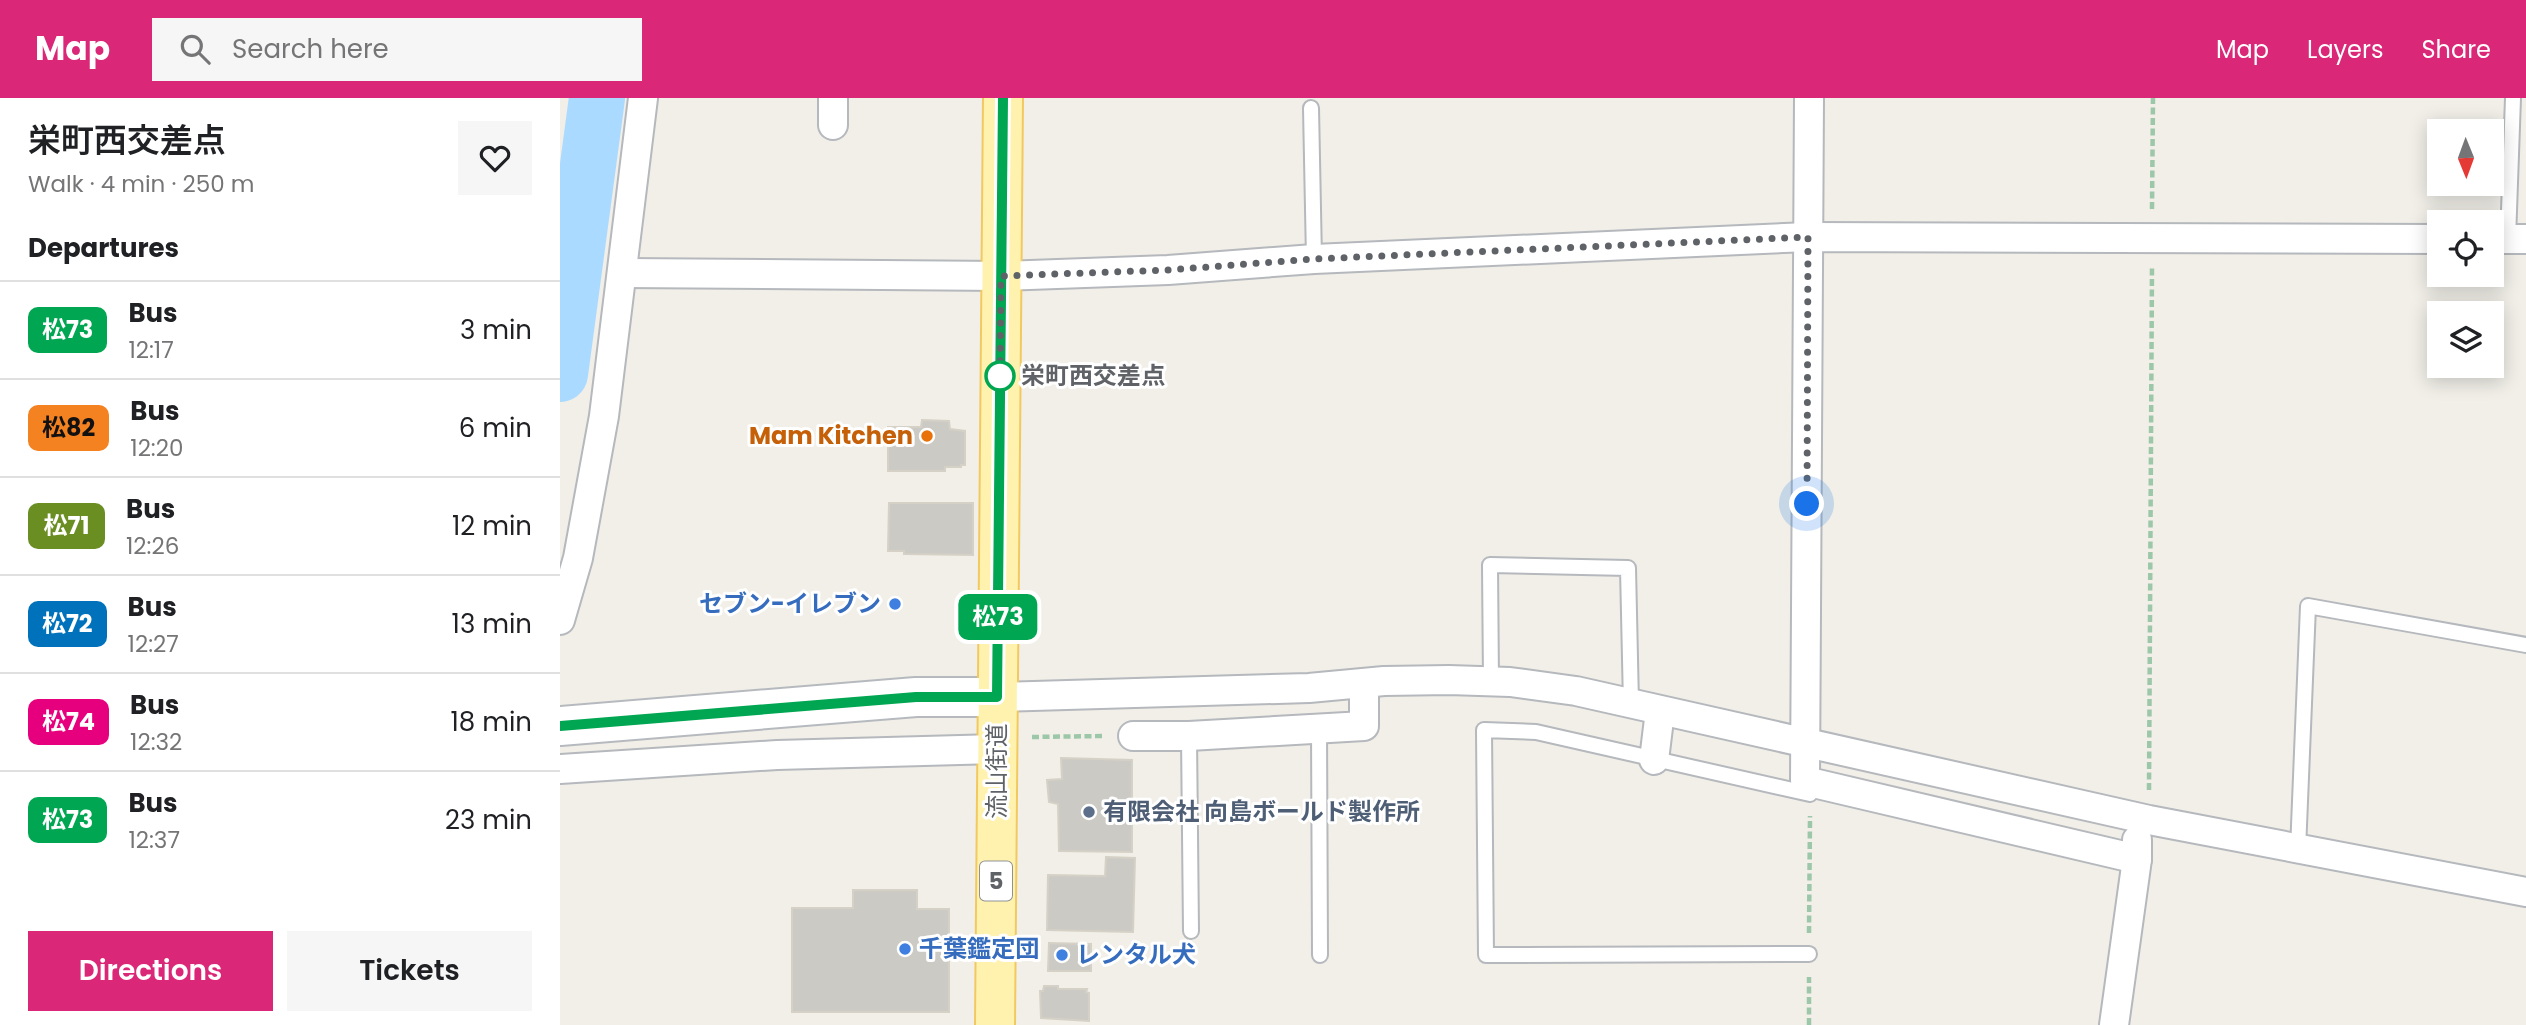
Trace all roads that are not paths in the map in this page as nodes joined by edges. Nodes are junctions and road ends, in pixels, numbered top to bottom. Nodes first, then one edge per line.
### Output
1 (643, 98) edge
2 (1003, 98) edge
3 (1809, 98) edge
4 (2513, 98) edge
5 (1311, 108) dead end
6 (1808, 237) junction
7 (2427, 239) edge
8 (2509, 239) edge
9 (1314, 259) junction
10 (624, 273) junction
11 (1001, 276) junction
12 (560, 620) edge
13 (2526, 645) edge
14 (1491, 681) junction
15 (1364, 683) junction
16 (1631, 704) junction
17 (1660, 711) junction
18 (997, 724) junction
19 (560, 726) edge
20 (1319, 727) junction
21 (1133, 736) road end
22 (1189, 736) junction
23 (1805, 744) junction
24 (1654, 760) junction
25 (560, 769) edge
26 (1807, 787) junction
27 (2143, 819) junction
28 (2298, 850) junction
29 (2137, 859) junction
30 (2526, 892) edge
31 (1191, 931) dead end
32 (1809, 954) road end
33 (1320, 955) dead end
34 (995, 1025) edge
35 (2114, 1025) edge

1 - 10 street
2 - 11 main road, 流山街道 / 5
3 - 6 street
4 - 8 lane
5 - 9 lane
6 - 7 street
6 - 9 street
6 - 23 street
9 - 11 street
10 - 11 street
10 - 12 street
11 - 18 main road, 流山街道 / 5
13 - 28 lane
14 - 15 street
14 - 16 street
14 - 16 lane
15 - 18 street
15 - 20 street
16 - 17 street
17 - 23 street
17 - 24 street
18 - 19 street
18 - 25 street
18 - 34 main road, 流山街道 / 5
20 - 22 street
20 - 33 lane
21 - 22 street
22 - 31 lane
23 - 26 street
23 - 27 street
24 - 26 lane
24 - 32 lane
26 - 29 street
27 - 28 street
27 - 29 street
28 - 30 street
29 - 35 street

